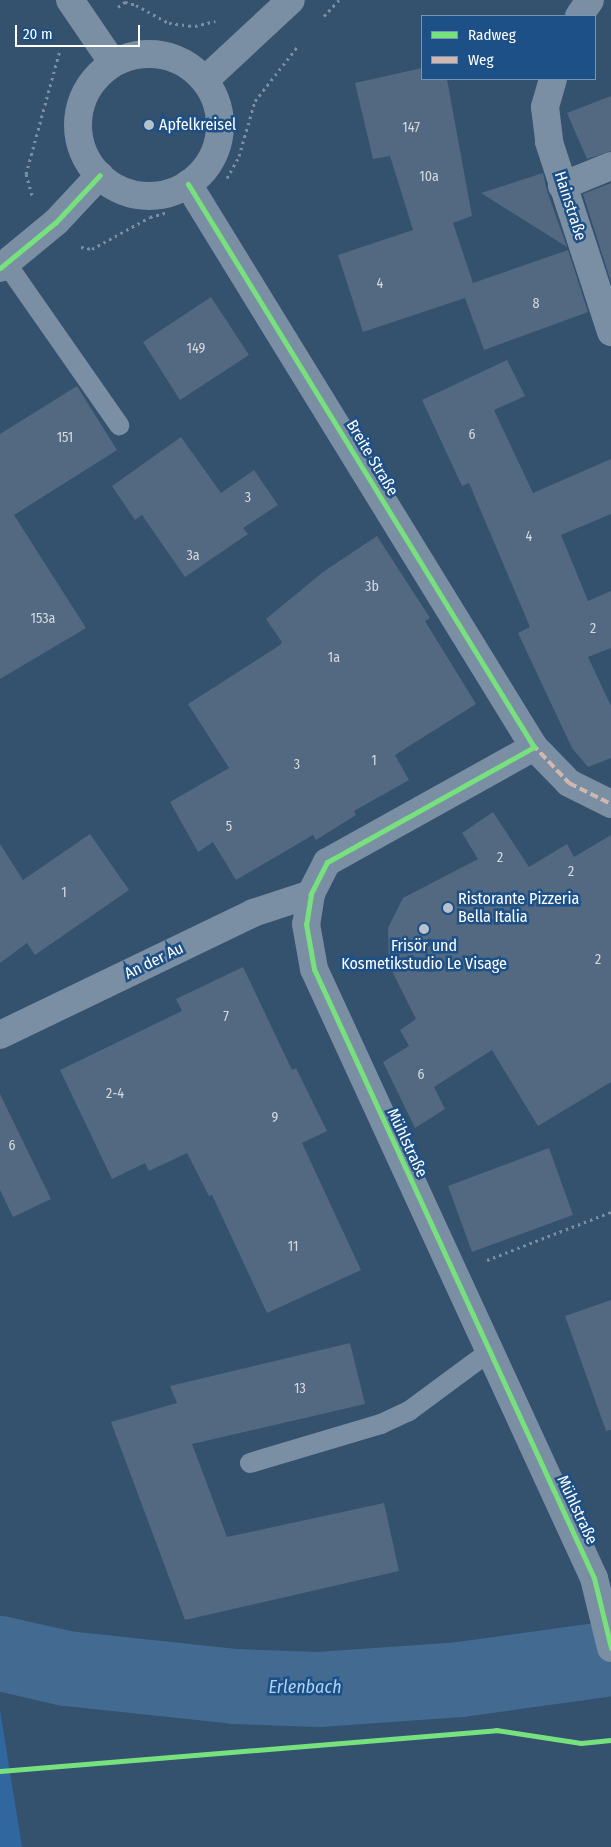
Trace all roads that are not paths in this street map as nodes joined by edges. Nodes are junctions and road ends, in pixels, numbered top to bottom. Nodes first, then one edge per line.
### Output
1 (70, 0) edge
2 (292, 0) edge
3 (590, 0) edge
4 (580, 15) edge
5 (113, 63) junction
6 (205, 80) junction
7 (553, 80) edge
8 (611, 166) edge
9 (100, 175) junction
10 (562, 186) junction
11 (194, 194) junction
12 (3, 266) edge
13 (611, 332) edge
14 (119, 425) dead end
15 (534, 747) junction
16 (611, 804) edge
17 (311, 894) junction
18 (0, 1035) edge
19 (490, 1351) junction
20 (250, 1463) dead end
21 (611, 1648) edge

1 - 5 street
2 - 6 street
3 - 4 street
5 - 6 street
5 - 9 street
6 - 11 street
7 - 10 street, Hainstraße
8 - 10 street
9 - 11 street
9 - 12 street
10 - 13 street, Hainstraße
11 - 15 street, Breite Straße
12 - 14 lane
15 - 16 street, Breite Straße
15 - 17 street, Mühlstraße
17 - 18 street, An der Au
17 - 19 street, Mühlstraße
19 - 20 lane
19 - 21 street, Mühlstraße

